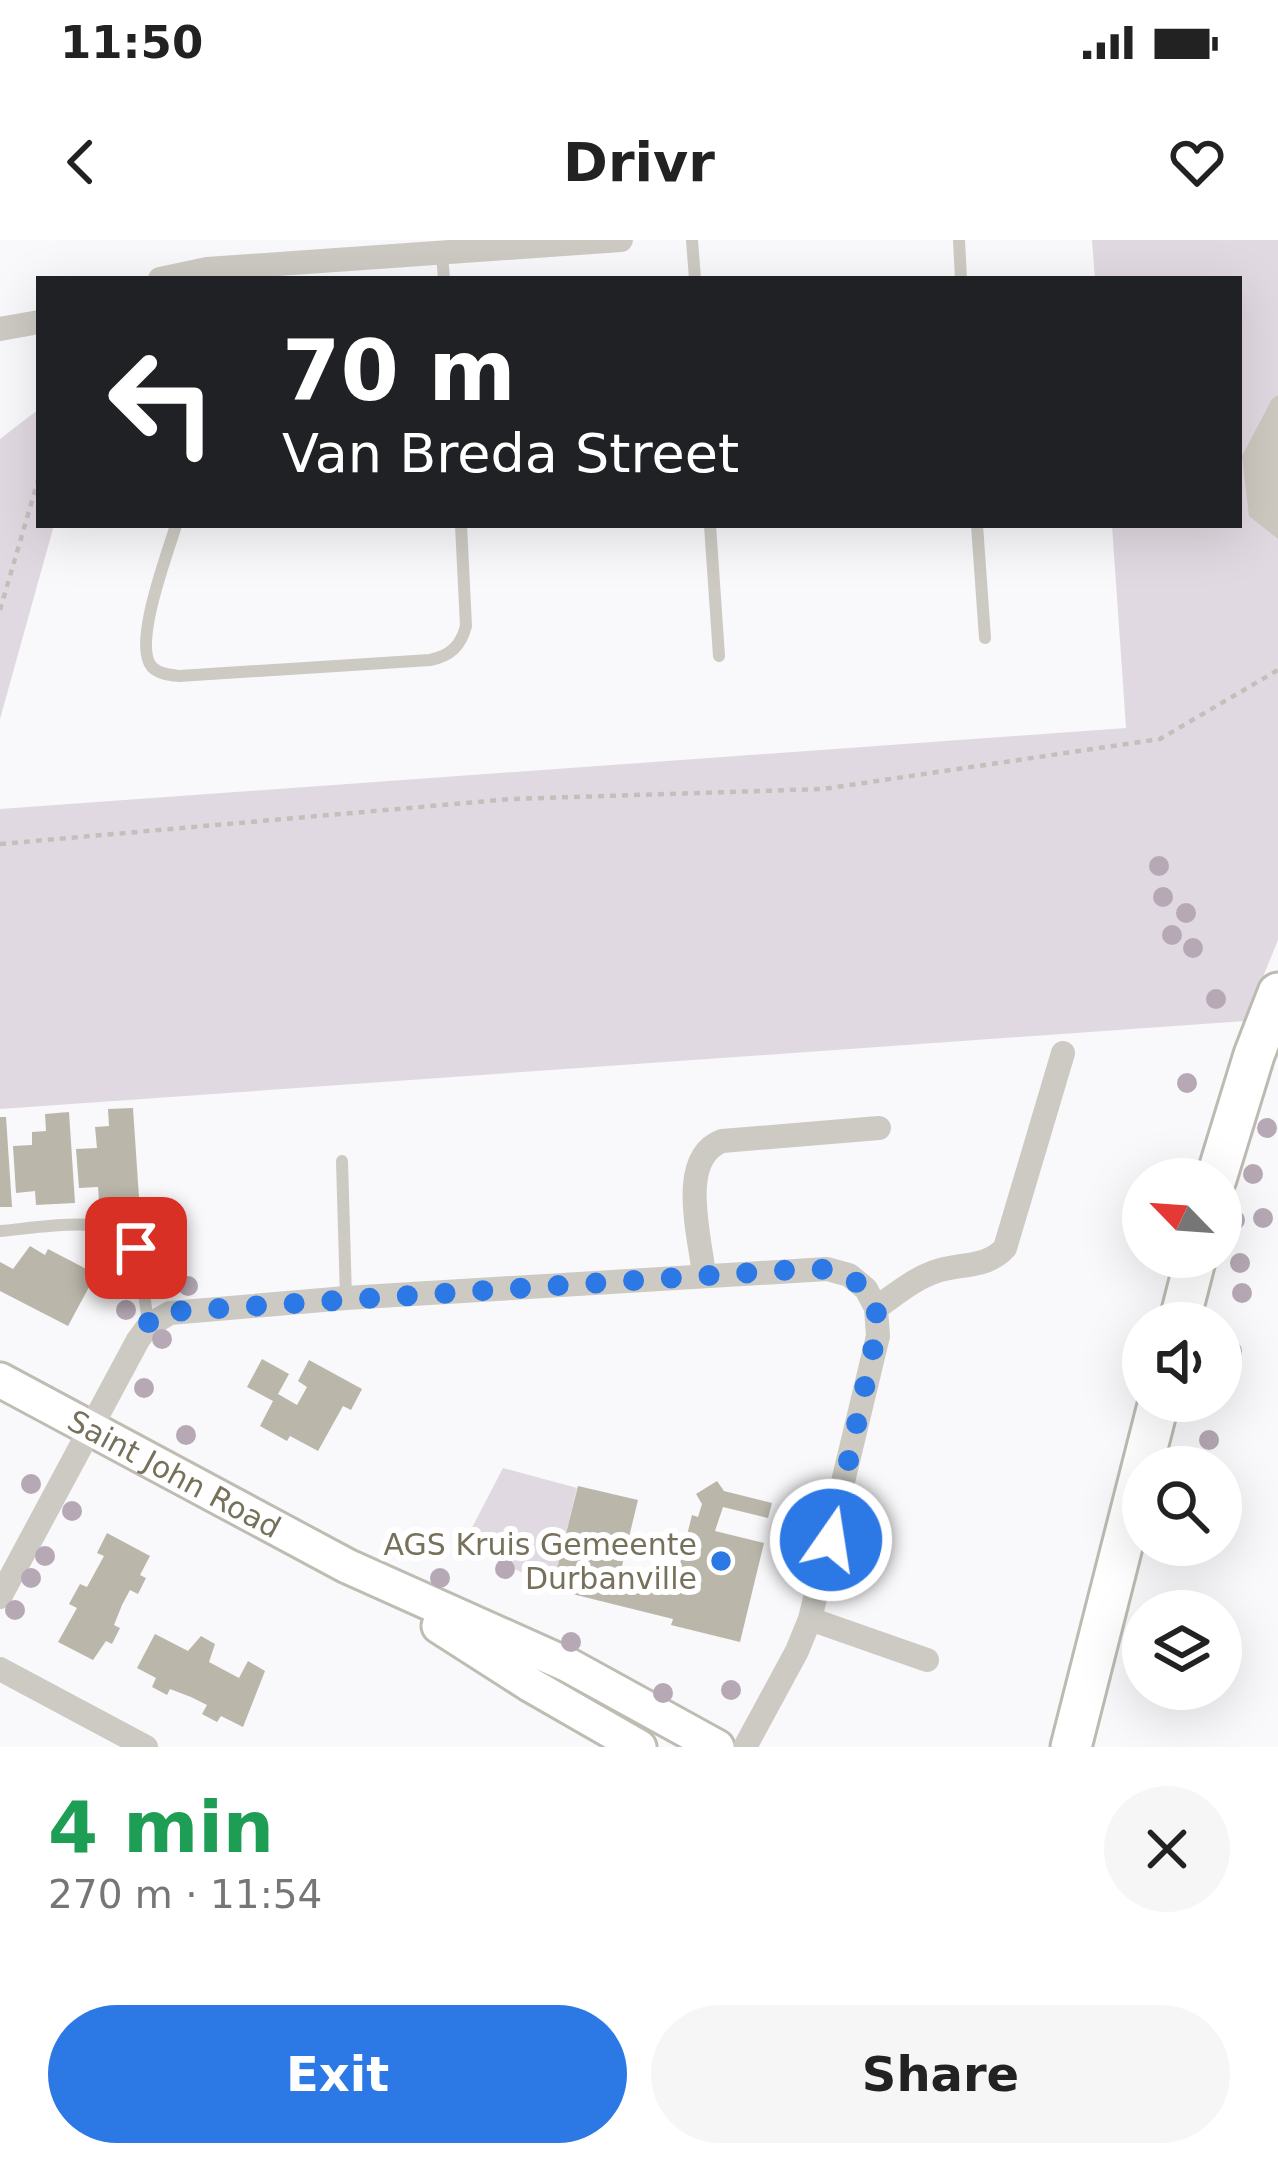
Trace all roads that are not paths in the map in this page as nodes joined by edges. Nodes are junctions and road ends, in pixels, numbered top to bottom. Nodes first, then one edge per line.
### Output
1 (621, 240) edge
2 (692, 240) edge
3 (958, 240) edge
4 (442, 252) junction
5 (174, 276) edge
6 (444, 276) edge
7 (695, 276) edge
8 (961, 276) edge
9 (36, 323) edge
10 (0, 329) edge
11 (175, 528) edge
12 (460, 528) edge
13 (710, 528) edge
14 (977, 528) edge
15 (985, 638) dead end
16 (719, 656) dead end
17 (1278, 993) edge
18 (1063, 1053) dead end
19 (879, 1128) dead end
20 (1223, 1158) edge
21 (342, 1161) dead end
22 (0, 1232) edge
23 (704, 1275) junction
24 (346, 1298) junction
25 (876, 1308) junction
26 (149, 1325) junction
27 (0, 1380) edge
28 (1154, 1422) edge
29 (91, 1429) junction
30 (346, 1566) junction
31 (0, 1597) edge
32 (810, 1619) junction
33 (927, 1660) dead end
34 (0, 1669) edge
35 (146, 1747) edge
36 (639, 1747) edge
37 (717, 1747) edge
38 (745, 1747) edge
39 (1071, 1747) edge

1 - 4 street
2 - 7 lane
3 - 8 lane
4 - 5 street
4 - 6 lane
9 - 10 street
11 - 12 lane
13 - 16 lane
14 - 15 lane
17 - 20 main road
18 - 25 street
19 - 23 street
21 - 24 lane
22 - 26 lane
23 - 24 street
23 - 25 street
24 - 26 street
25 - 32 street
26 - 29 street
27 - 29 main road, Saint John Road
28 - 39 main road
29 - 30 main road, Saint John Road
29 - 31 street
30 - 36 main road, Saint John Road
30 - 37 main road, Saint John Road
32 - 33 street
32 - 38 street
34 - 35 street

